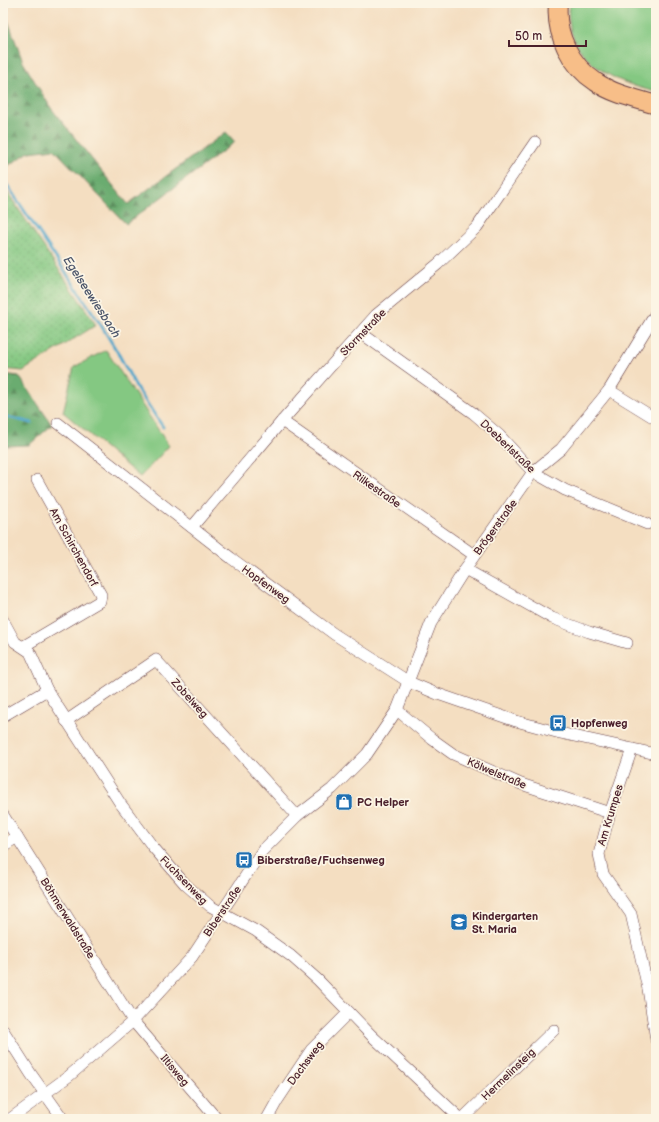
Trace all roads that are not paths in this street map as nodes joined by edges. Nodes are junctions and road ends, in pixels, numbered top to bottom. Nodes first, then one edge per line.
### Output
1 (558, 3) edge
2 (636, 98) junction
3 (656, 100) edge
4 (656, 105) edge
5 (535, 142) dead end
6 (656, 313) edge
7 (361, 333) junction
8 (609, 390) junction
9 (656, 419) edge
10 (282, 421) junction
11 (58, 423) dead end
12 (534, 472) junction
13 (37, 480) dead end
14 (647, 524) dead end
15 (192, 527) junction
16 (474, 555) junction
17 (465, 569) junction
18 (3, 620) edge
19 (627, 642) dead end
20 (24, 646) junction
21 (409, 682) junction
22 (47, 690) junction
23 (397, 710) junction
24 (3, 716) edge
25 (66, 721) junction
26 (632, 749) junction
27 (656, 754) edge
28 (610, 813) junction
29 (3, 815) edge
30 (297, 816) junction
31 (18, 837) junction
32 (3, 846) edge
33 (221, 912) junction
34 (349, 1012) junction
35 (133, 1021) junction
36 (3, 1030) edge
37 (554, 1030) dead end
38 (656, 1040) edge
39 (46, 1095) junction
40 (10, 1119) edge
41 (63, 1119) edge
42 (217, 1119) edge
43 (267, 1119) edge
44 (462, 1119) edge

1 - 2 main road
2 - 3 main road
2 - 4 main road
5 - 7 street, Stormstraße
6 - 8 street, Brögerstraße
7 - 10 street, Stormstraße
7 - 12 street, Doeberlstraße
8 - 9 street
8 - 12 street, Brögerstraße
10 - 15 street, Stormstraße
10 - 16 street, Rilkestraße
11 - 15 street, Hopfenweg
12 - 14 street, Doeberlstraße
12 - 16 street, Brögerstraße
13 - 20 street, Am Schirchendorf
15 - 21 street, Hopfenweg
16 - 17 street, Brögerstraße
17 - 19 street
17 - 21 street, Brögerstraße
18 - 20 street, Fuchsenweg
20 - 22 street, Fuchsenweg
21 - 23 street, Biberstraße
21 - 26 street, Hopfenweg
22 - 24 street
22 - 25 street, Fuchsenweg
23 - 28 street, Kölwelstraße
23 - 30 street, Biberstraße
25 - 30 street, Zobelweg
25 - 33 street, Fuchsenweg
26 - 27 street, Hopfenweg
26 - 28 street, Am Krumpes
28 - 38 street, Am Krumpes
29 - 31 street, Böhmerwaldstraße
30 - 33 street, Biberstraße
31 - 32 street
31 - 35 street, Böhmerwaldstraße
33 - 34 street, Fuchsenweg
33 - 35 street, Biberstraße
34 - 43 street, Dachsweg
34 - 44 street, Fuchsenweg
35 - 39 street, Biberstraße
35 - 42 street, Iltisweg
36 - 39 street
37 - 44 street, Hermelinsteig
39 - 40 street, Biberstraße
39 - 41 street

